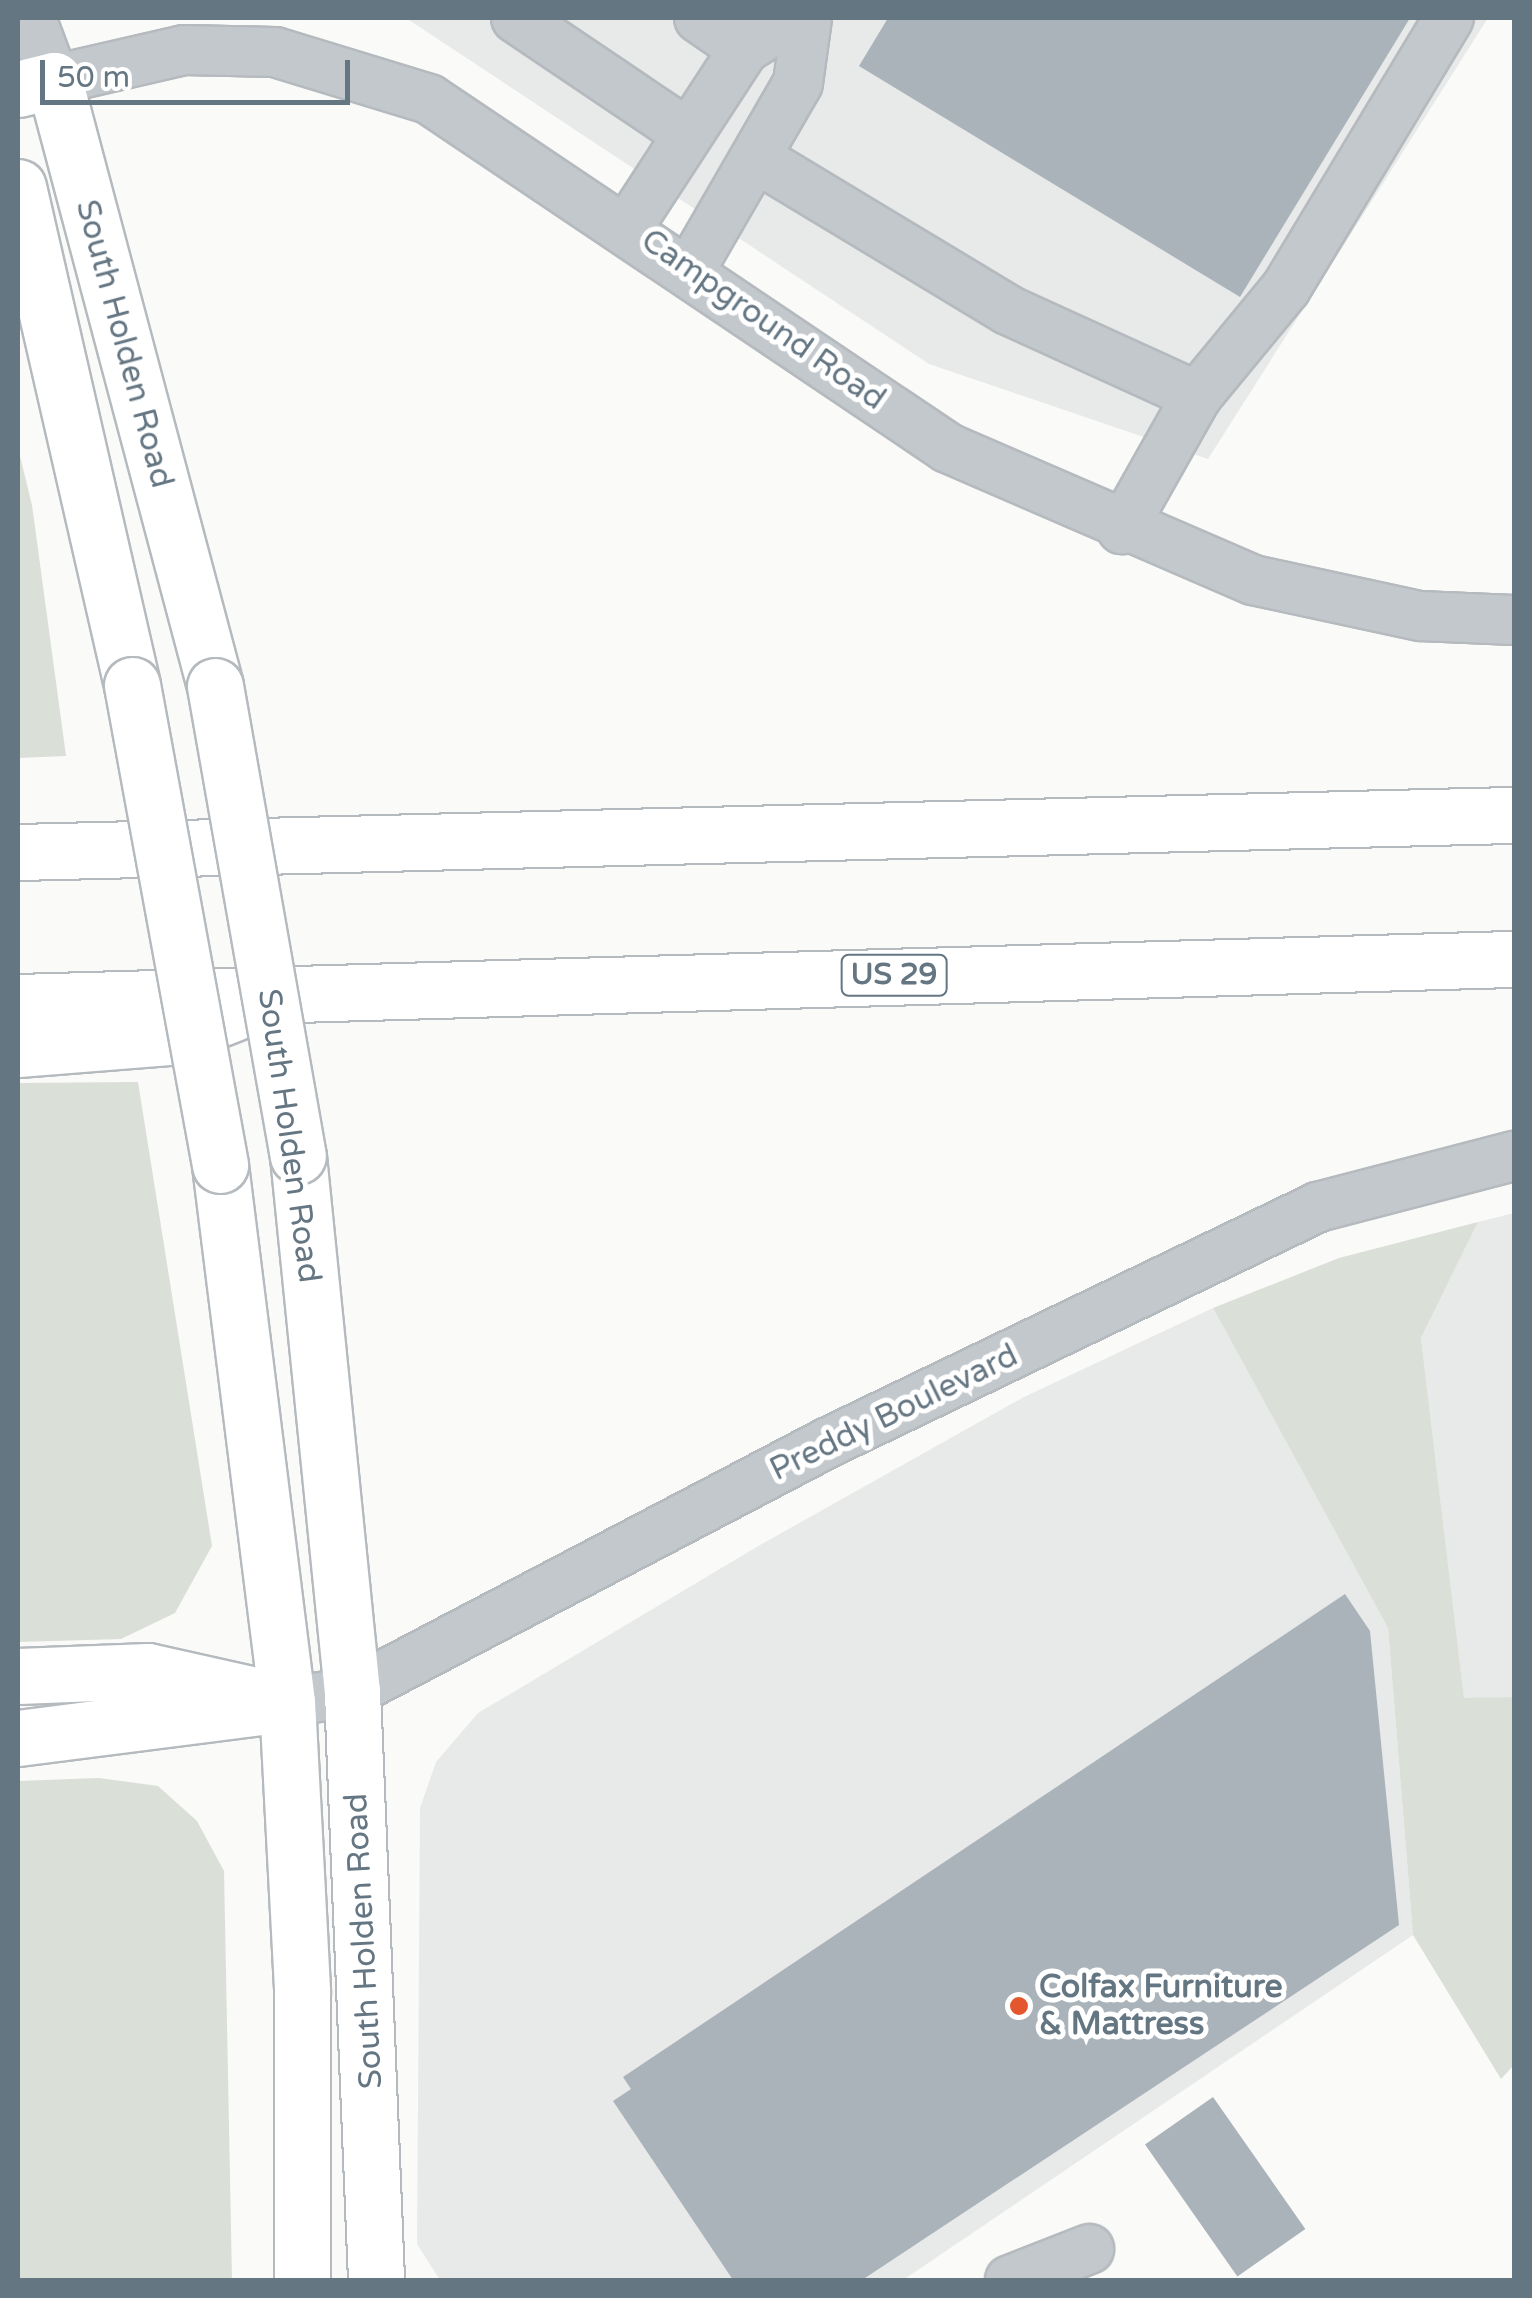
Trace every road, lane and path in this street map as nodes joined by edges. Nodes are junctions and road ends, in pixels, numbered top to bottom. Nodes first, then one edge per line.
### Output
1 (31, 18) edge
2 (516, 18) edge
3 (699, 18) edge
4 (793, 18) edge
5 (807, 18) edge
6 (1449, 18) edge
7 (744, 49) junction
8 (36, 85) edge
9 (688, 134) junction
10 (758, 159) junction
11 (18, 187) edge
12 (628, 228) junction
13 (690, 270) junction
14 (1198, 396) junction
15 (1122, 529) junction
16 (1514, 620) edge
17 (1514, 815) edge
18 (18, 852) edge
19 (1514, 959) edge
20 (274, 998) junction
21 (18, 1002) edge
22 (18, 1049) edge
23 (1514, 1156) edge
24 (18, 1676) edge
25 (352, 1692) junction
26 (287, 1702) junction
27 (18, 1738) edge
28 (1089, 2250) dead end
29 (302, 2280) edge
30 (376, 2280) edge
31 (1010, 2280) edge

1 - 8 street, South Holden Road
2 - 9 street
3 - 7 street
4 - 7 street
5 - 10 street
6 - 14 street
7 - 9 street
8 - 12 street, Campground Road
8 - 25 main road, South Holden Road, bridge
9 - 12 street
10 - 13 street
10 - 14 street
11 - 26 main road, South Holden Road, bridge
12 - 13 street, Campground Road
13 - 15 street, Campground Road
14 - 15 street
15 - 16 street, Campground Road
17 - 18 main road
19 - 20 main road, US 29
20 - 21 main road, US 29
20 - 22 main road
23 - 25 street, Preddy Boulevard
24 - 26 main road
25 - 26 street, Preddy Boulevard
25 - 30 main road, South Holden Road
26 - 27 main road
26 - 29 main road, South Holden Road
28 - 31 street

